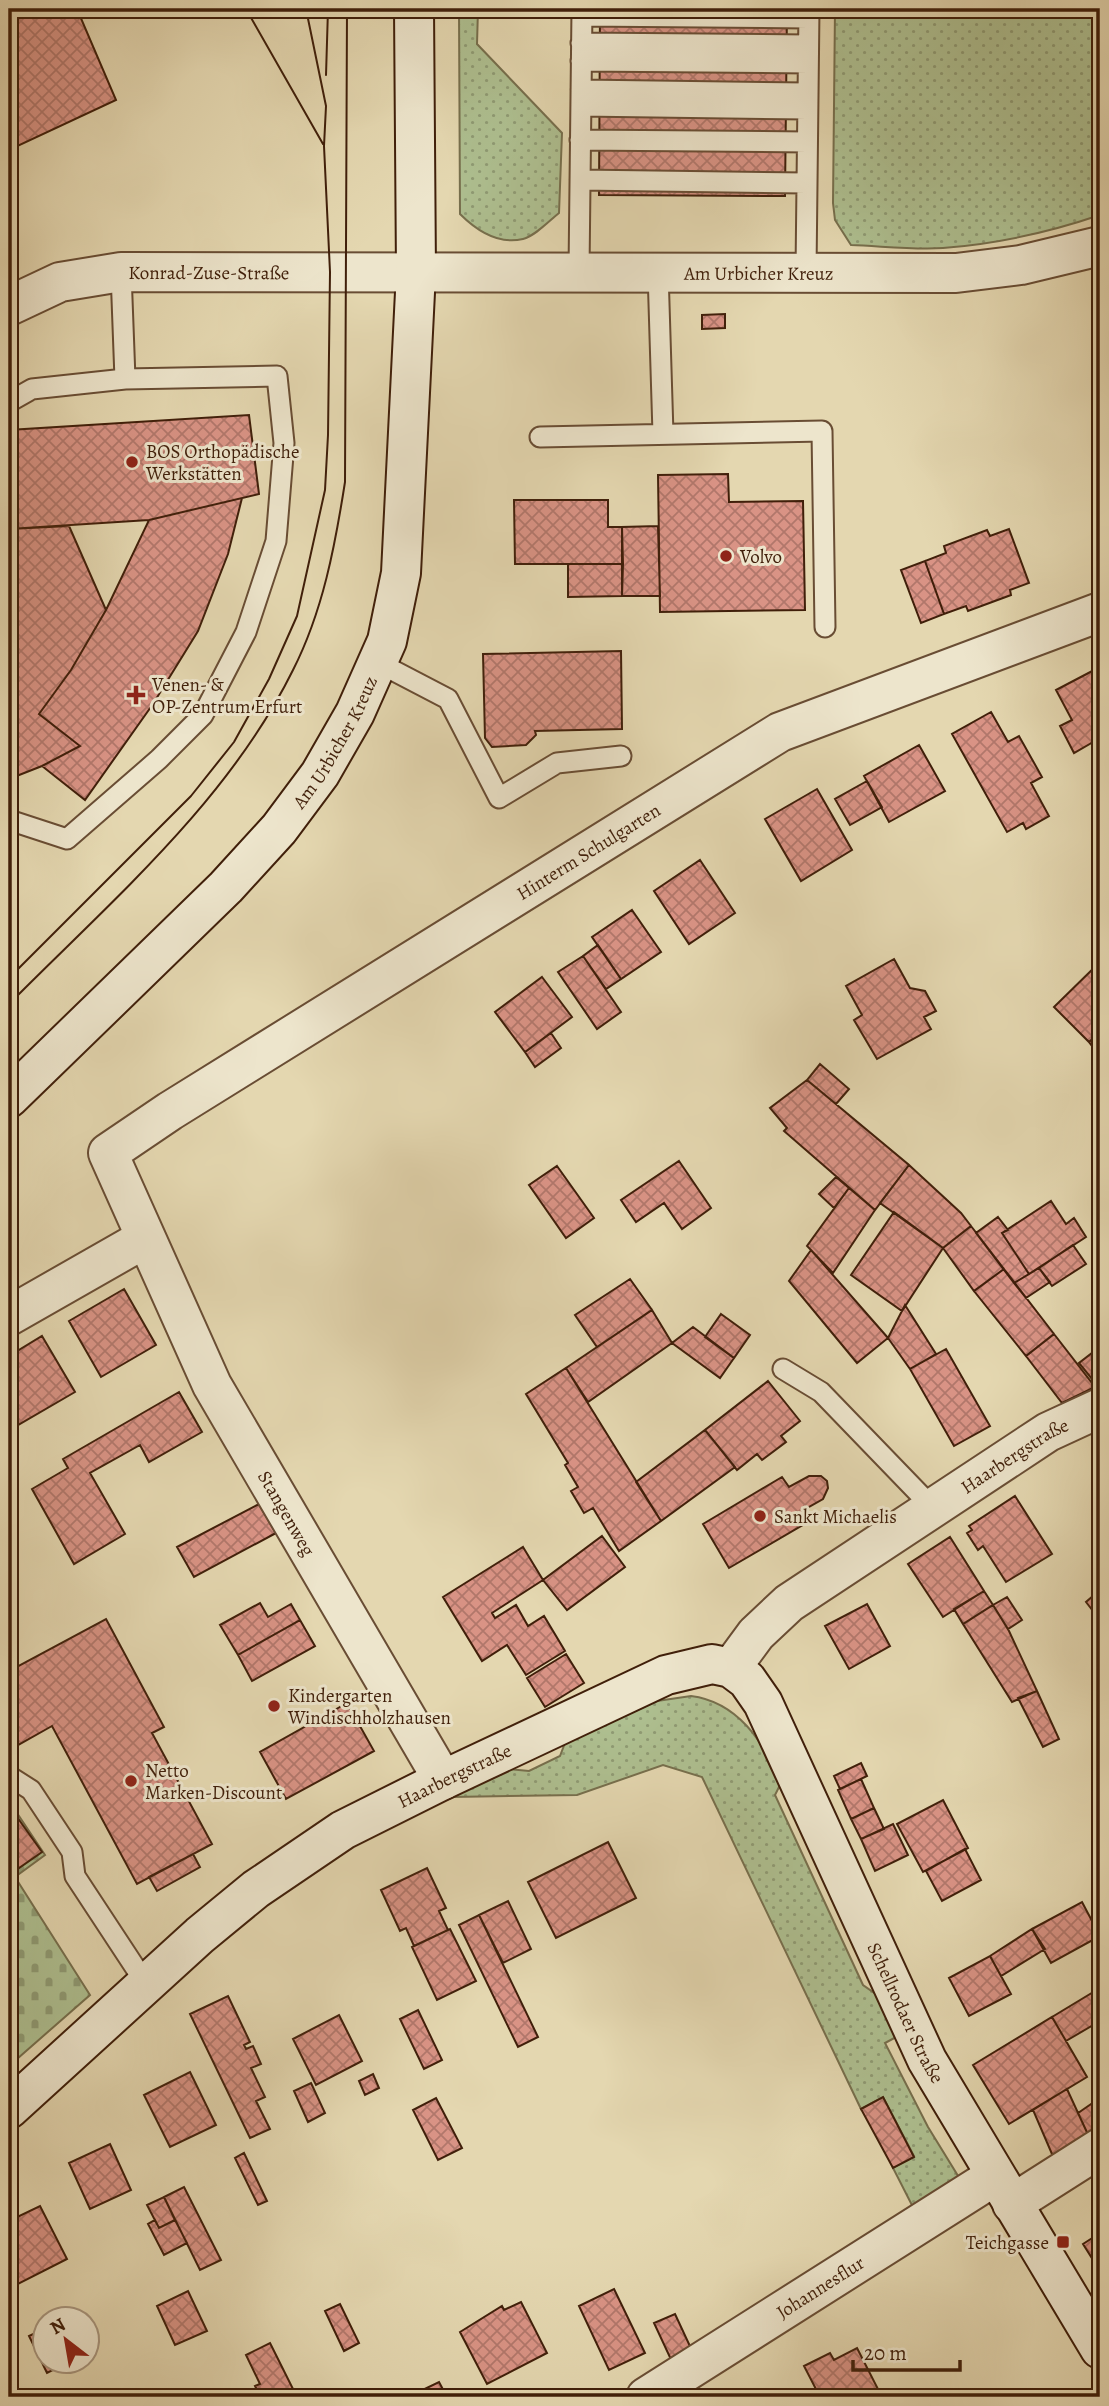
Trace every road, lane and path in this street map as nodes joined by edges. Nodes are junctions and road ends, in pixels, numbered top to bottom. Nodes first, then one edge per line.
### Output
1 (414, 9) edge
2 (582, 12) edge
3 (808, 13) edge
4 (581, 52) junction
5 (808, 54) junction
6 (581, 98) junction
7 (807, 101) junction
8 (580, 146) junction
9 (807, 149) junction
10 (580, 180) junction
11 (806, 183) junction
12 (1100, 246) edge
13 (658, 271) junction
14 (121, 272) junction
15 (415, 272) junction
16 (579, 272) junction
17 (806, 272) junction
18 (9, 306) edge
19 (125, 379) junction
20 (9, 402) edge
21 (663, 434) junction
22 (540, 437) dead end
23 (1100, 611) edge
24 (825, 627) dead end
25 (377, 663) junction
26 (621, 756) dead end
27 (9, 820) edge
28 (9, 1098) edge
29 (108, 1153) joint
30 (144, 1239) junction
31 (9, 1316) edge
32 (783, 1369) dead end
33 (1100, 1408) edge
34 (933, 1508) junction
35 (731, 1668) junction
36 (9, 1776) edge
37 (443, 1780) junction
38 (146, 1984) junction
39 (9, 2109) edge
40 (1100, 2148) edge
41 (1004, 2190) junction
42 (1100, 2349) edge
43 (646, 2397) edge

1 - 15 street, Am Urbicher Kreuz
2 - 3 lane
2 - 4 lane
3 - 5 lane
4 - 5 lane
4 - 6 lane
5 - 7 lane
6 - 7 lane
6 - 8 lane
7 - 9 lane
8 - 9 lane
8 - 10 lane
9 - 11 lane
10 - 11 lane
10 - 16 lane
11 - 17 lane
12 - 17 street, Am Urbicher Kreuz
13 - 16 street, Am Urbicher Kreuz
13 - 17 street, Am Urbicher Kreuz
13 - 21 lane
14 - 15 street, Konrad-Zuse-Straße
14 - 18 street, Konrad-Zuse-Straße
14 - 19 lane
15 - 16 street, Am Urbicher Kreuz
15 - 25 street, Am Urbicher Kreuz
19 - 20 lane
19 - 27 lane
21 - 22 lane
21 - 24 lane
23 - 29 street, Hinterm Schulgarten
25 - 26 lane
25 - 28 street, Am Urbicher Kreuz
29 - 30 street, Stangenweg
30 - 31 street
30 - 37 street, Stangenweg
32 - 34 lane
33 - 34 street, Haarbergstraße
34 - 35 street, Haarbergstraße
35 - 37 street, Haarbergstraße
35 - 41 street, Schellrodaer Straße
36 - 38 lane
37 - 38 street, Haarbergstraße
38 - 39 street, Haarbergstraße
40 - 41 street, Johannesflur
41 - 42 street, Schellrodaer Straße
41 - 43 street, Johannesflur

